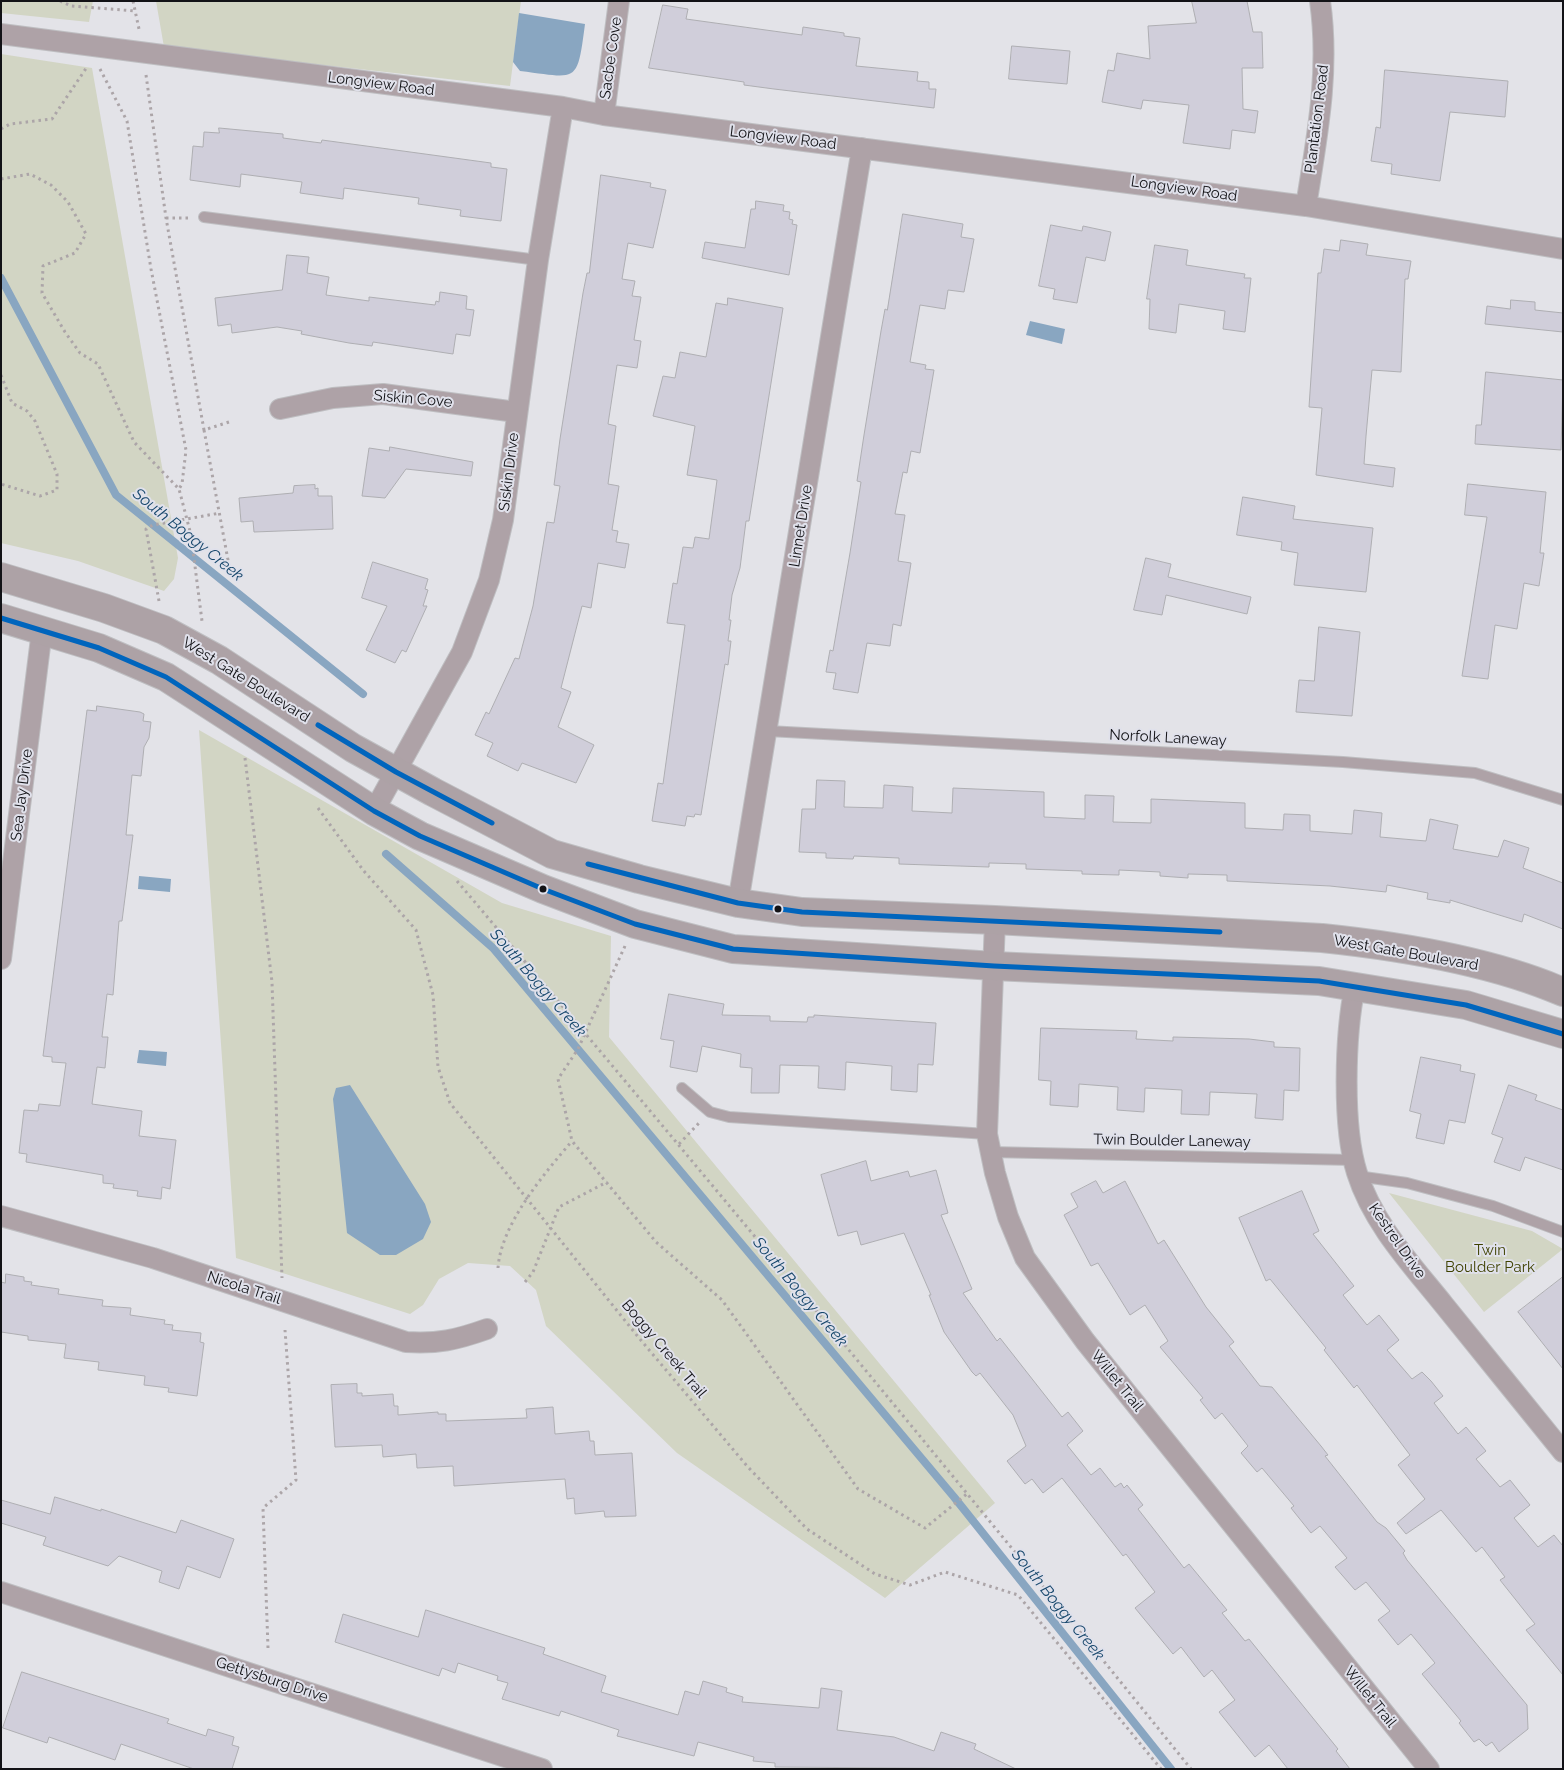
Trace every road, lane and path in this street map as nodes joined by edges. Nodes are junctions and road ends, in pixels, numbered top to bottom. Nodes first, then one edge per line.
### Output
1 (60, 1) edge
2 (618, 1) edge
3 (1320, 1) edge
4 (135, 12) dead end
5 (1, 34) edge
6 (97, 53) junction
7 (144, 53) junction
8 (562, 108) junction
9 (604, 115) junction
10 (1, 129) edge
11 (862, 148) junction
12 (1, 179) edge
13 (1306, 206) junction
14 (204, 217) dead end
15 (1563, 249) edge
16 (538, 260) junction
17 (1, 375) edge
18 (280, 409) dead end
19 (516, 412) junction
20 (232, 421) dead end
21 (204, 430) junction
22 (1, 484) edge
23 (179, 489) junction
24 (220, 513) junction
25 (187, 518) junction
26 (230, 571) dead end
27 (1, 576) edge
28 (160, 609) dead end
29 (1, 618) edge
30 (42, 630) junction
31 (203, 631) dead end
32 (768, 731) junction
33 (245, 757) dead end
34 (396, 772) junction
35 (313, 800) dead end
36 (1563, 800) edge
37 (374, 811) junction
38 (453, 877) dead end
39 (738, 903) junction
40 (995, 920) junction
41 (628, 940) dead end
42 (1, 959) edge
43 (994, 966) junction
44 (1355, 986) junction
45 (1563, 992) edge
46 (585, 1033) junction
47 (1563, 1034) edge
48 (682, 1088) dead end
49 (710, 1112) junction
50 (572, 1141) junction
51 (989, 1143) junction
52 (679, 1144) junction
53 (1355, 1168) junction
54 (606, 1182) junction
55 (527, 1199) junction
56 (1, 1216) edge
57 (550, 1228) junction
58 (1563, 1232) edge
59 (498, 1268) dead end
60 (282, 1279) dead end
61 (525, 1282) dead end
62 (487, 1329) dead end
63 (285, 1330) dead end
64 (1563, 1452) edge
65 (968, 1492) junction
66 (1, 1592) edge
67 (268, 1648) dead end
68 (542, 1769) edge
69 (1161, 1769) edge
70 (1191, 1769) edge
71 (1429, 1769) edge

1 - 4 path
2 - 9 street, Sacbe Cove
3 - 13 street, Plantation Road
5 - 6 street, Longview Road
6 - 7 street, Longview Road
6 - 10 path
6 - 23 path
7 - 8 street, Longview Road
7 - 21 path
8 - 9 street, Longview Road
8 - 16 street, Siskin Drive
9 - 11 street, Longview Road
11 - 13 street, Longview Road
11 - 32 street, Linnet Drive
12 - 23 path
13 - 15 street, Longview Road
14 - 16 lane
16 - 19 street, Siskin Drive
17 - 22 path
18 - 19 street, Siskin Cove
19 - 34 street, Siskin Drive
20 - 21 path
21 - 24 path
23 - 25 path
24 - 25 path
24 - 26 path
25 - 28 path
25 - 31 path
27 - 34 main road, West Gate Boulevard
29 - 30 main road
30 - 37 main road
30 - 42 street, Sea Jay Drive
32 - 36 lane, Norfolk Laneway
32 - 39 street, Linnet Drive
33 - 60 path
34 - 37 street, Siskin Drive
34 - 39 main road, West Gate Boulevard
35 - 55 path, Boggy Creek Trail
37 - 43 main road
38 - 46 path
39 - 40 main road, West Gate Boulevard
40 - 43 street, Willet Trail
40 - 45 main road, West Gate Boulevard
41 - 46 path
43 - 44 main road
43 - 51 street, Willet Trail
44 - 47 main road
44 - 53 street, Kestrel Drive
46 - 50 path
46 - 52 path
48 - 49 lane, Twin Boulder Laneway
49 - 51 lane, Twin Boulder Laneway
49 - 52 path
50 - 54 path
50 - 55 path
51 - 53 lane, Twin Boulder Laneway
51 - 71 street, Willet Trail
52 - 65 path
53 - 58 lane, Twin Boulder Laneway
53 - 64 street, Kestrel Drive
54 - 57 path
54 - 65 path
55 - 57 path, Boggy Creek Trail
55 - 59 path
56 - 62 street, Nicola Trail
57 - 61 path
57 - 69 path, Boggy Creek Trail
63 - 67 path
65 - 70 path
66 - 68 street, Gettysburg Drive

